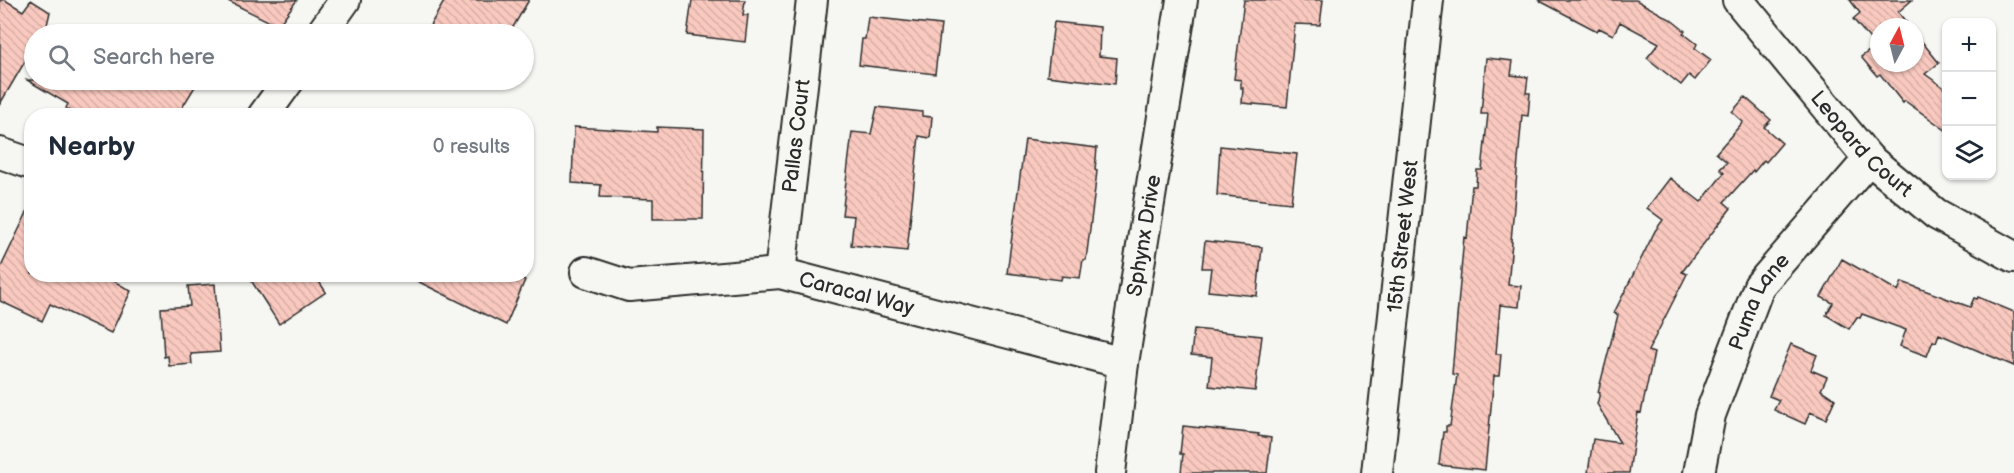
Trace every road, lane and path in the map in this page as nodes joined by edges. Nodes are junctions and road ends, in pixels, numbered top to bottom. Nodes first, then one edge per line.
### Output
1 (345, 0) edge
2 (812, 0) edge
3 (1182, 0) edge
4 (1428, 0) edge
5 (1738, 0) edge
6 (328, 24) edge
7 (282, 90) edge
8 (269, 108) edge
9 (0, 153) edge
10 (1869, 159) junction
11 (24, 161) edge
12 (2014, 257) edge
13 (586, 272) dead end
14 (780, 273) junction
15 (1123, 363) junction
16 (1110, 473) edge
17 (1377, 473) edge
18 (1699, 473) edge

1 - 6 street
2 - 14 street, Pallas Court
3 - 15 street, Sphynx Drive
4 - 17 street, 15th Street West
5 - 10 street, Leopard Court
7 - 8 street
9 - 11 street
10 - 12 street, Leopard Court
10 - 18 street, Puma Lane
13 - 14 street, Caracal Way
14 - 15 street, Caracal Way
15 - 16 street, Sphynx Drive

